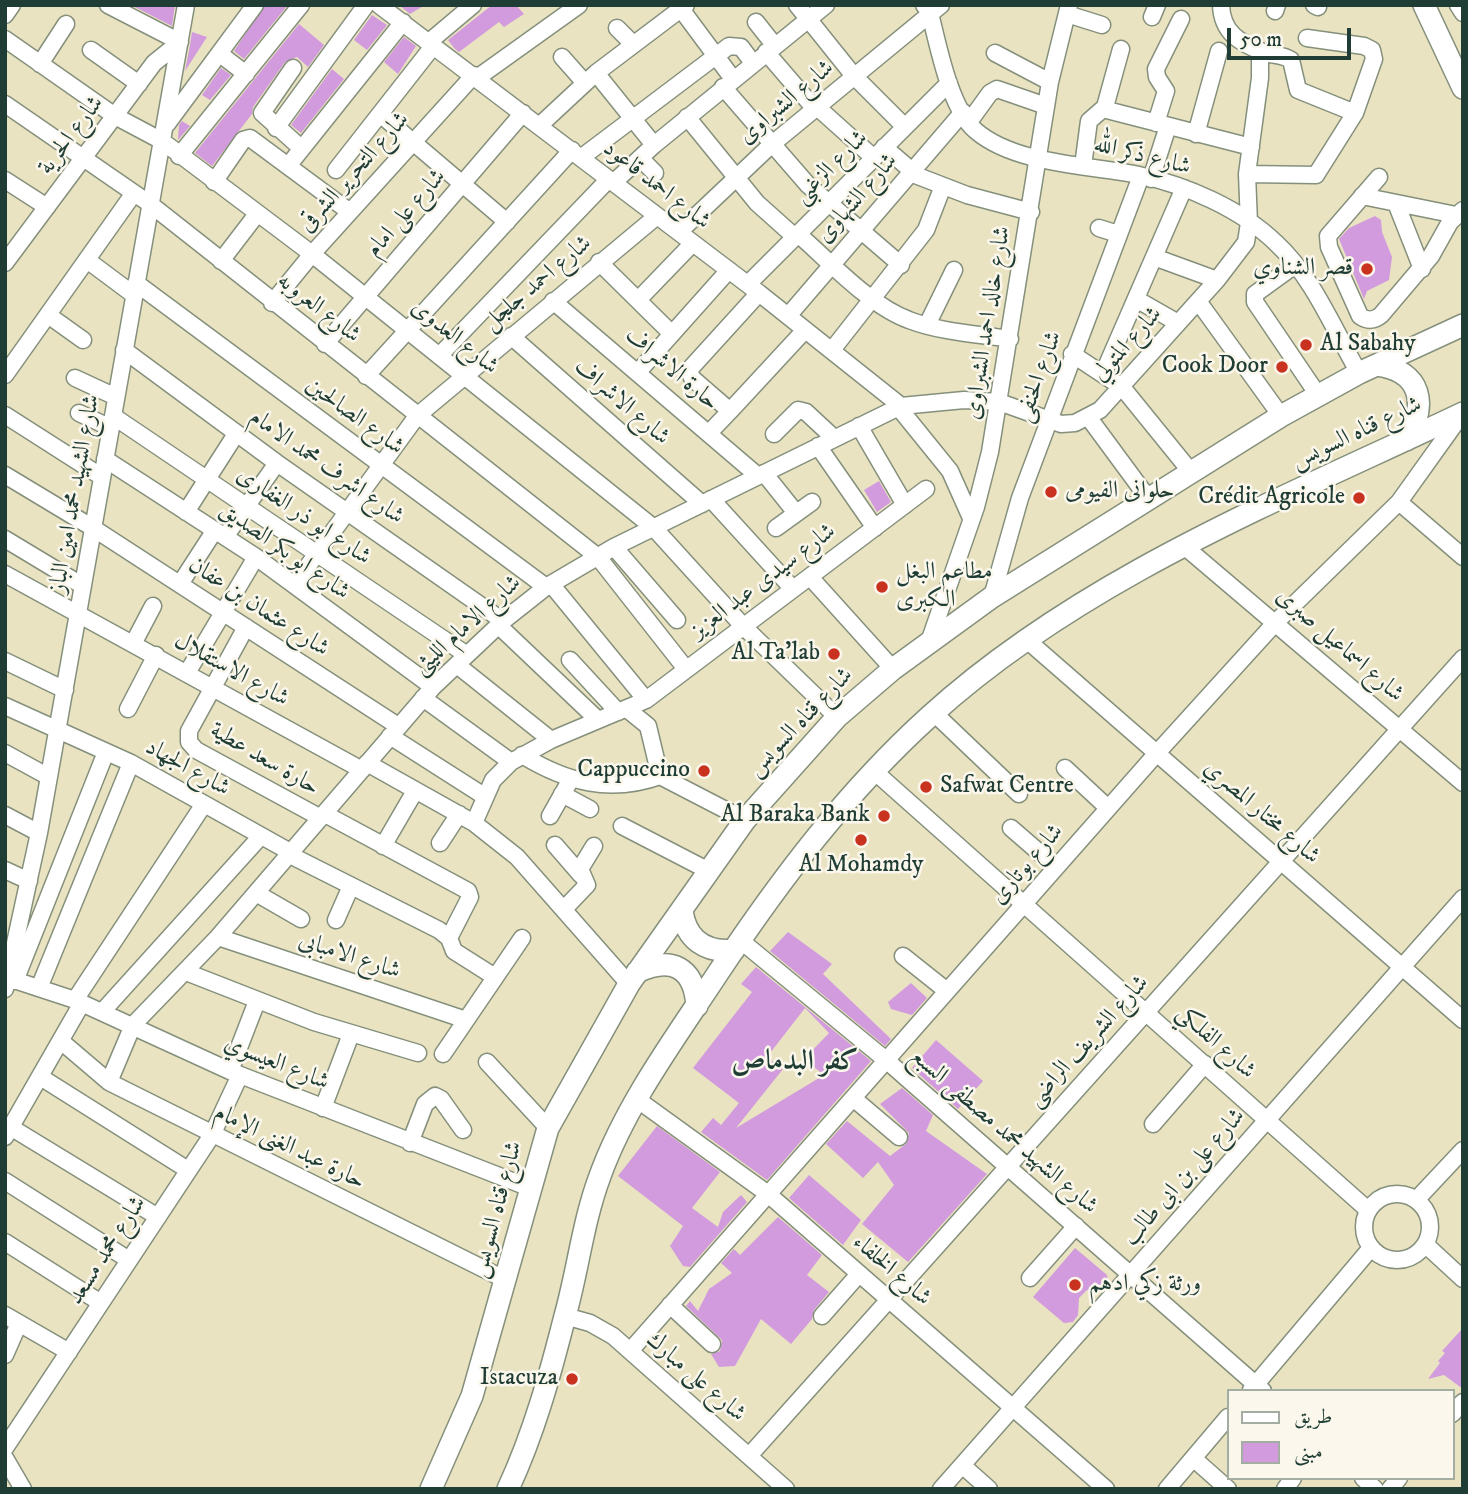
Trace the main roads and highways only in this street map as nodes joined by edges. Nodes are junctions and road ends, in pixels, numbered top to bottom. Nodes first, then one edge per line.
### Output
1 (1424, 5) edge
2 (1462, 83) edge
3 (1463, 325) edge
4 (1368, 369) junction
5 (1463, 413) edge
6 (1406, 440) junction
7 (681, 911) junction
8 (737, 945) junction
9 (633, 978) junction
10 (697, 1006) junction
11 (431, 1489) edge
12 (508, 1489) edge

1 - 2 main road
3 - 4 main road, شارع قناه السويس
4 - 6 main road
4 - 7 main road, شارع قناه السويس
5 - 6 main road, شارع قناه السويس
6 - 8 main road, شارع قناه السويس
7 - 8 main road
7 - 9 main road, شارع قناه السويس
8 - 10 main road, شارع قناه السويس
9 - 10 main road
9 - 11 main road, شارع قناه السويس
10 - 12 main road, شارع قناه السويس

